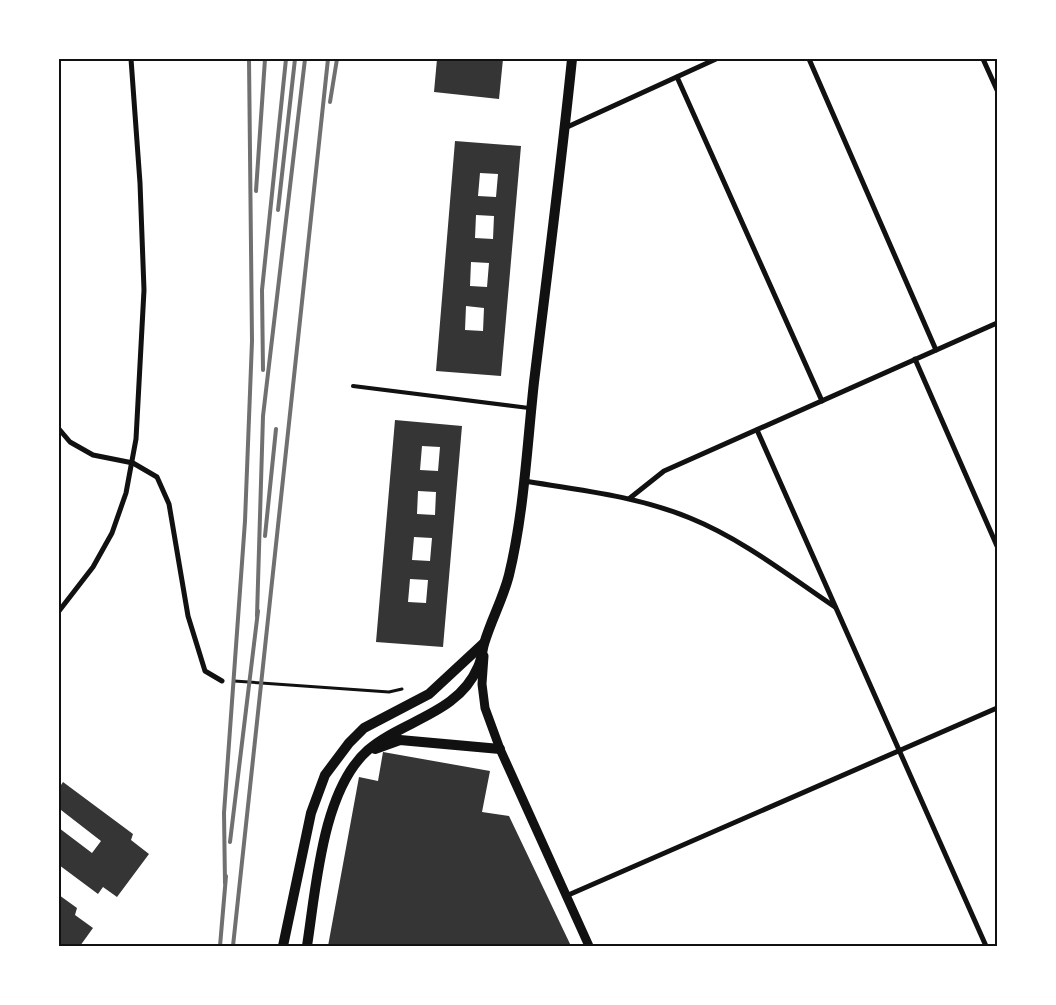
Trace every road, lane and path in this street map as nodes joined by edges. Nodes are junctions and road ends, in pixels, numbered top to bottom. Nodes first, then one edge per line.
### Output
1 (131, 59) edge
2 (572, 59) edge
3 (716, 59) edge
4 (809, 59) edge
5 (984, 59) edge
6 (677, 77) junction
7 (997, 90) edge
8 (565, 128) junction
9 (997, 323) edge
10 (936, 350) junction
11 (915, 359) junction
12 (353, 386) dead end
13 (822, 401) junction
14 (531, 408) junction
15 (59, 429) edge
16 (757, 430) junction
17 (133, 463) junction
18 (523, 481) junction
19 (630, 498) junction
20 (997, 546) edge
21 (836, 607) junction
22 (59, 611) edge
23 (484, 643) junction
24 (222, 680) joint
25 (404, 689) dead end
26 (997, 708) edge
27 (500, 749) junction
28 (367, 751) junction
29 (900, 751) junction
30 (566, 896) junction
31 (283, 946) edge
32 (306, 946) edge
33 (589, 946) edge
34 (986, 946) edge

1 - 17 street
2 - 8 main road
3 - 6 street
4 - 10 street
5 - 7 street
6 - 8 street
6 - 13 street
8 - 14 main road
9 - 10 street
10 - 11 street
11 - 13 street
11 - 20 street
12 - 14 lane
13 - 16 street
14 - 18 main road
15 - 17 street
16 - 19 street
16 - 21 street
17 - 22 street
17 - 24 street
18 - 19 street
18 - 23 main road
19 - 21 street
21 - 29 street
23 - 27 street
23 - 28 main road
23 - 31 main road
24 - 25 path
26 - 29 street
27 - 28 main road
27 - 30 street
28 - 32 main road
29 - 30 street
29 - 34 street
30 - 33 street

